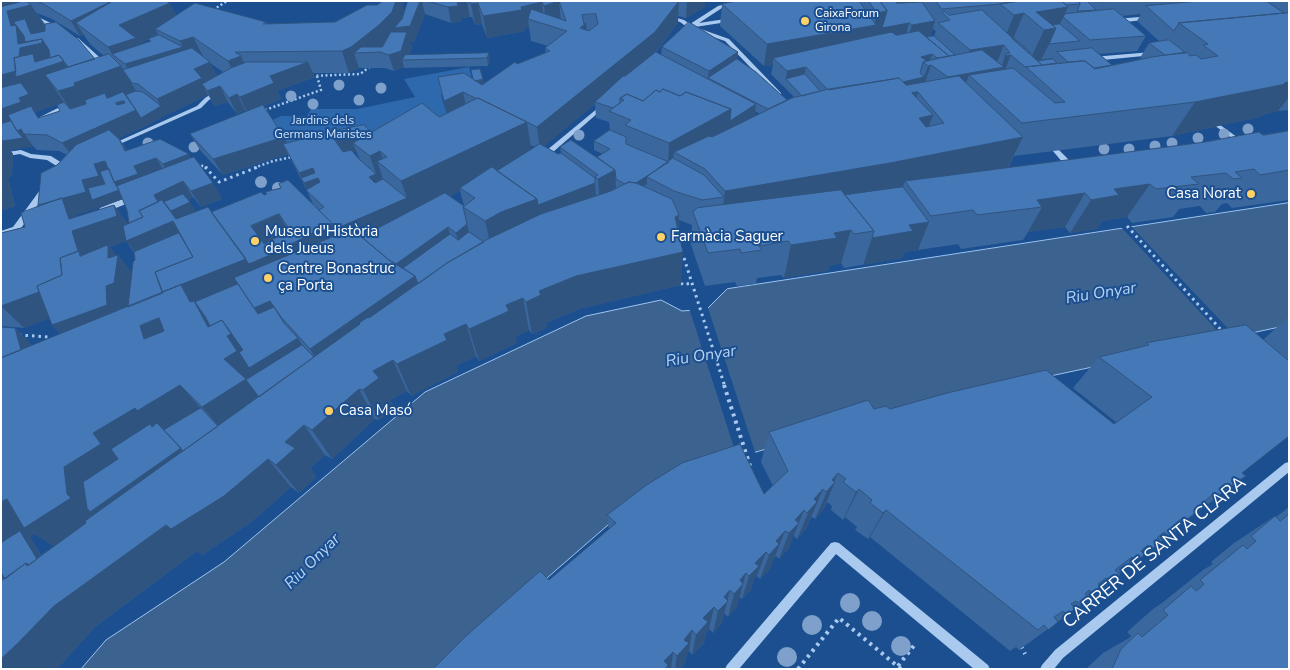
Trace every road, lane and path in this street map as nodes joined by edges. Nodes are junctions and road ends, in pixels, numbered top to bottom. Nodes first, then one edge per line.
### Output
1 (228, 1) edge
2 (212, 10) edge
3 (22, 12) edge
4 (656, 13) edge
5 (736, 18) joint
6 (1161, 18) edge
7 (1112, 21) edge
8 (708, 24) junction
9 (690, 26) junction
10 (679, 35) edge
11 (720, 36) junction
12 (87, 40) edge
13 (80, 43) junction
14 (1164, 53) edge
15 (1132, 56) junction
16 (1086, 60) edge
17 (1139, 61) edge
18 (375, 63) edge
19 (109, 69) edge
20 (771, 72) edge
21 (761, 75) junction
22 (309, 76) edge
23 (317, 76) junction
24 (223, 89) edge
25 (787, 101) edge
26 (608, 102) edge
27 (74, 103) edge
28 (265, 110) edge
29 (31, 123) edge
30 (1216, 124) edge
31 (1042, 137) edge
32 (1227, 143) edge
33 (101, 151) edge
34 (301, 154) edge
35 (1, 155) edge
36 (190, 160) edge
37 (540, 161) edge
38 (76, 163) edge
39 (67, 167) junction
40 (61, 173) edge
41 (1066, 173) edge
42 (55, 180) edge
43 (140, 195) edge
44 (99, 212) edge
45 (665, 222) edge
46 (1127, 226) dead end
47 (1, 234) edge
48 (715, 234) edge
49 (684, 259) dead end
50 (681, 282) edge
51 (691, 283) junction
52 (1225, 334) edge
53 (18, 335) edge
54 (53, 346) edge
55 (1289, 466) edge
56 (752, 474) edge
57 (930, 626) junction
58 (1020, 643) edge
59 (1025, 654) dead end
60 (900, 668) edge
61 (730, 669) edge
62 (798, 669) edge
63 (984, 669) edge
64 (1046, 669) edge

1 - 2 path
3 - 13 street
4 - 9 street
5 - 8 street
5 - 9 street
6 - 7 street
8 - 9 street
8 - 11 street
9 - 10 street
9 - 11 street
11 - 21 street
12 - 13 street
13 - 19 street
14 - 15 street
15 - 16 street
15 - 17 street
18 - 23 path
20 - 21 street
21 - 25 street
22 - 23 path
23 - 28 path
24 - 33 street
26 - 37 street
27 - 29 street
30 - 32 street
31 - 41 street
34 - 36 path
35 - 39 street
38 - 39 street
39 - 40 street
42 - 47 street
43 - 44 street
45 - 48 street
46 - 52 path
49 - 51 path
50 - 51 path
51 - 56 path
53 - 54 path
55 - 64 street, CARRER DE SANTA CLARA
57 - 60 path
57 - 61 street
57 - 63 street
58 - 59 path
60 - 62 path

